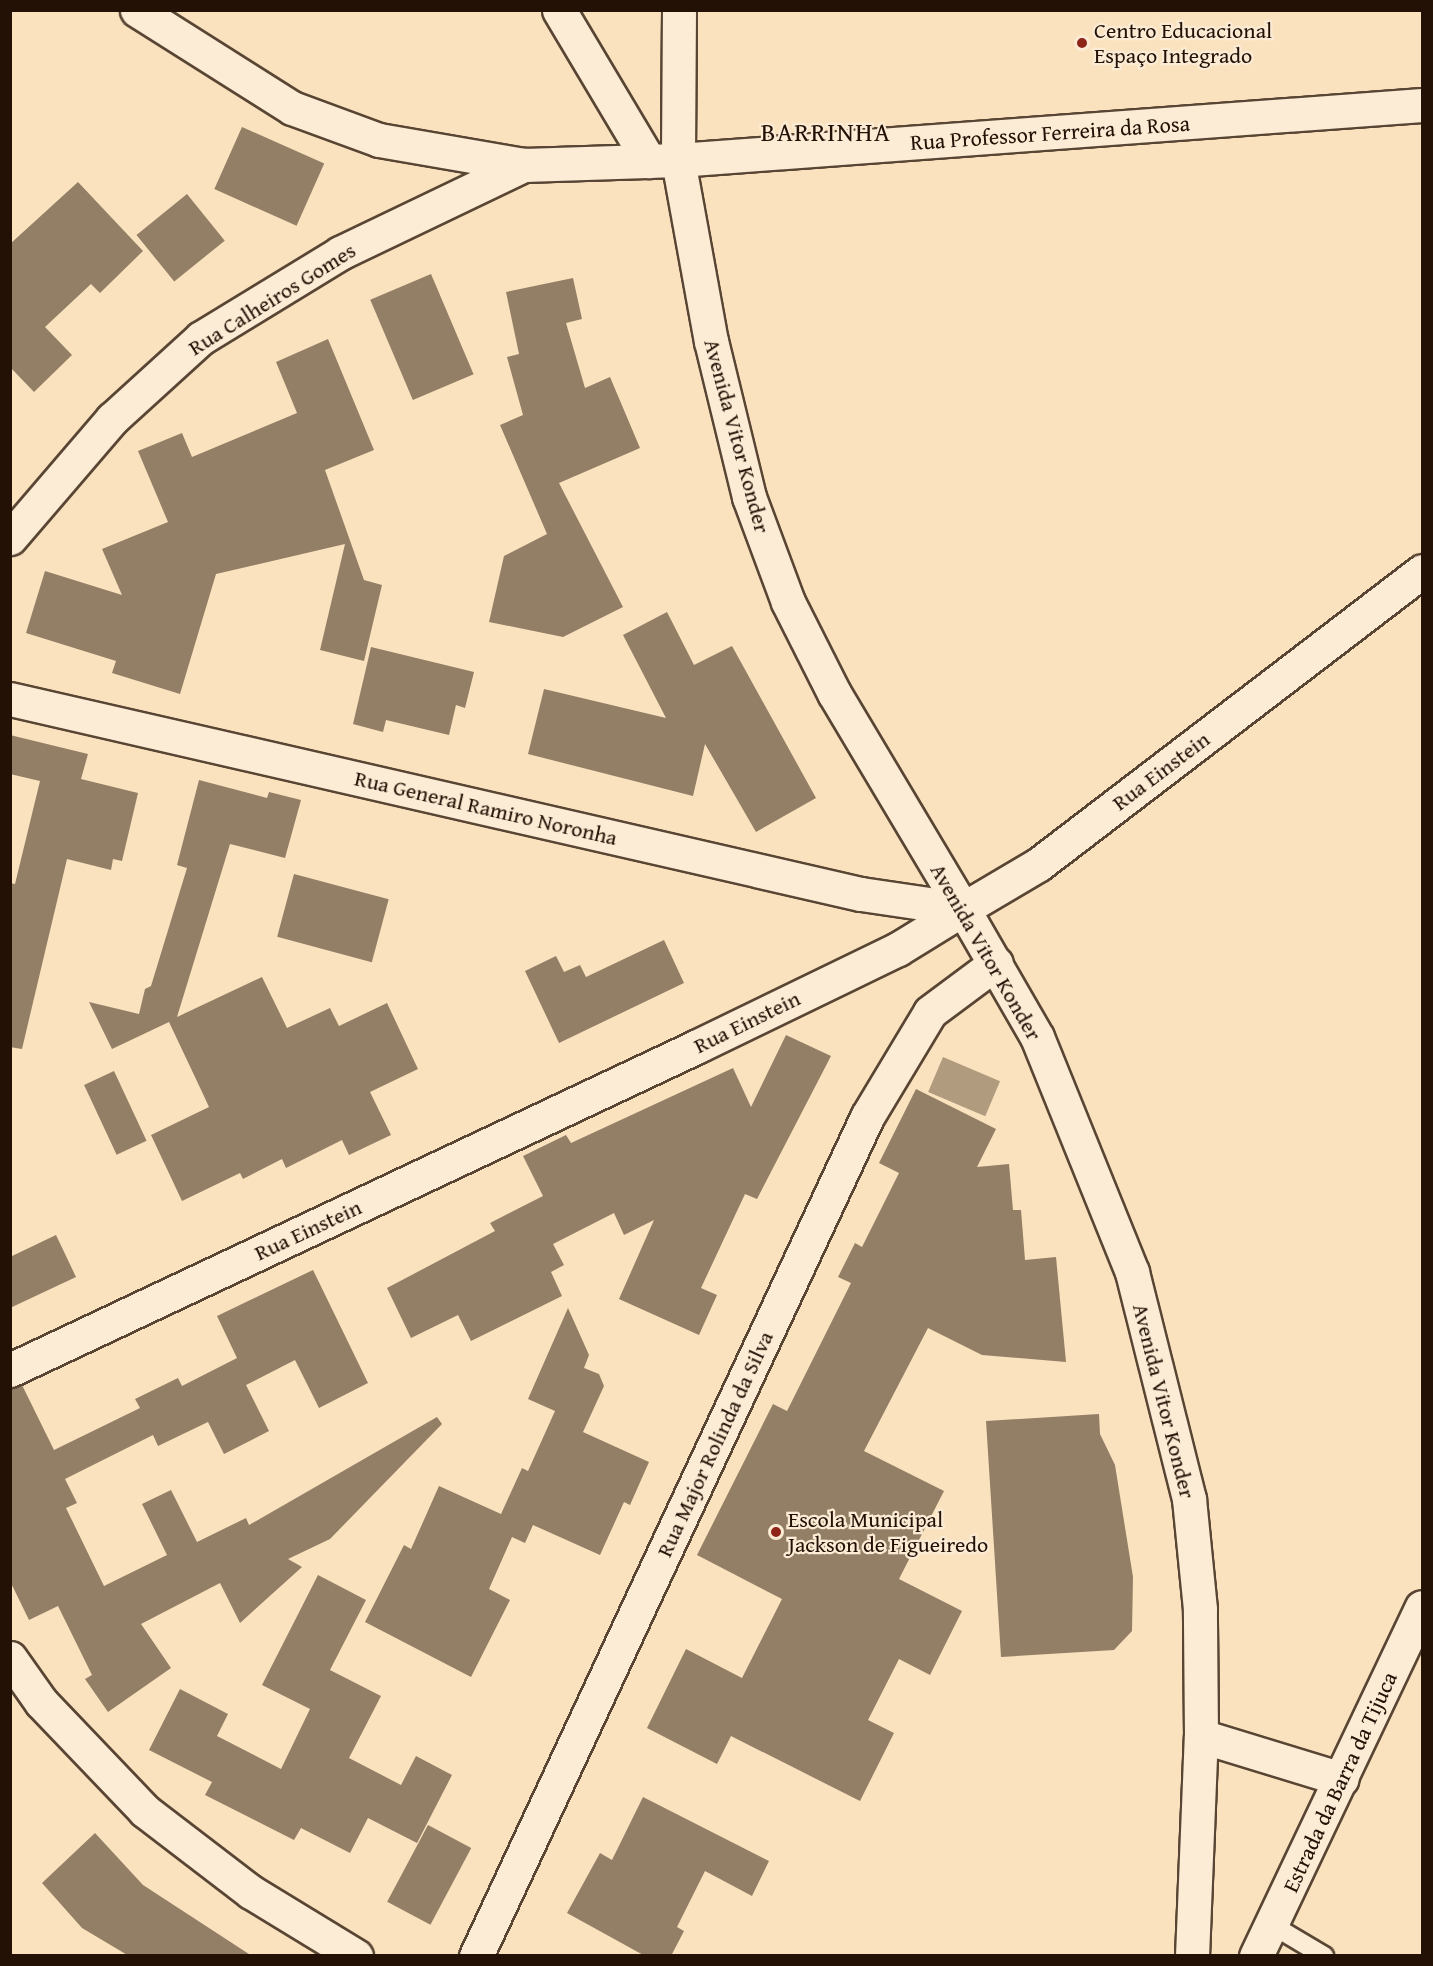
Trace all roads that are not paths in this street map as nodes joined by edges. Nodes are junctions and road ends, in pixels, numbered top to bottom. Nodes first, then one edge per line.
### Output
1 (137, 10) edge
2 (559, 10) edge
3 (679, 10) edge
4 (1422, 105) edge
5 (664, 161) junction
6 (524, 165) junction
7 (10, 538) edge
8 (1422, 571) edge
9 (10, 699) edge
10 (963, 909) junction
11 (996, 963) junction
12 (10, 1370) edge
13 (1422, 1607) edge
14 (10, 1658) edge
15 (1201, 1736) junction
16 (1342, 1779) junction
17 (1272, 1925) junction
18 (356, 1956) edge
19 (476, 1956) edge
20 (1192, 1956) edge
21 (1256, 1956) edge
22 (1324, 1956) edge

1 - 6 street, Rua Professor Ferreira da Rosa
2 - 5 street
3 - 5 street, Avenida Vitor Konder
4 - 5 street, Rua Professor Ferreira da Rosa
5 - 6 street, Rua Professor Ferreira da Rosa
5 - 10 street, Avenida Vitor Konder
6 - 7 street, Rua Calheiros Gomes
8 - 10 street, Rua Einstein
9 - 10 street, Rua General Ramiro Noronha
10 - 11 street, Avenida Vitor Konder
10 - 12 street, Rua Einstein
11 - 15 street, Avenida Vitor Konder
11 - 19 street, Rua Major Rolinda da Silva
13 - 16 street, Estrada da Barra da Tijuca
14 - 18 street
15 - 16 street
15 - 20 street, Avenida Vitor Konder
16 - 17 street, Estrada da Barra da Tijuca
17 - 21 street, Estrada da Barra da Tijuca
17 - 22 lane

